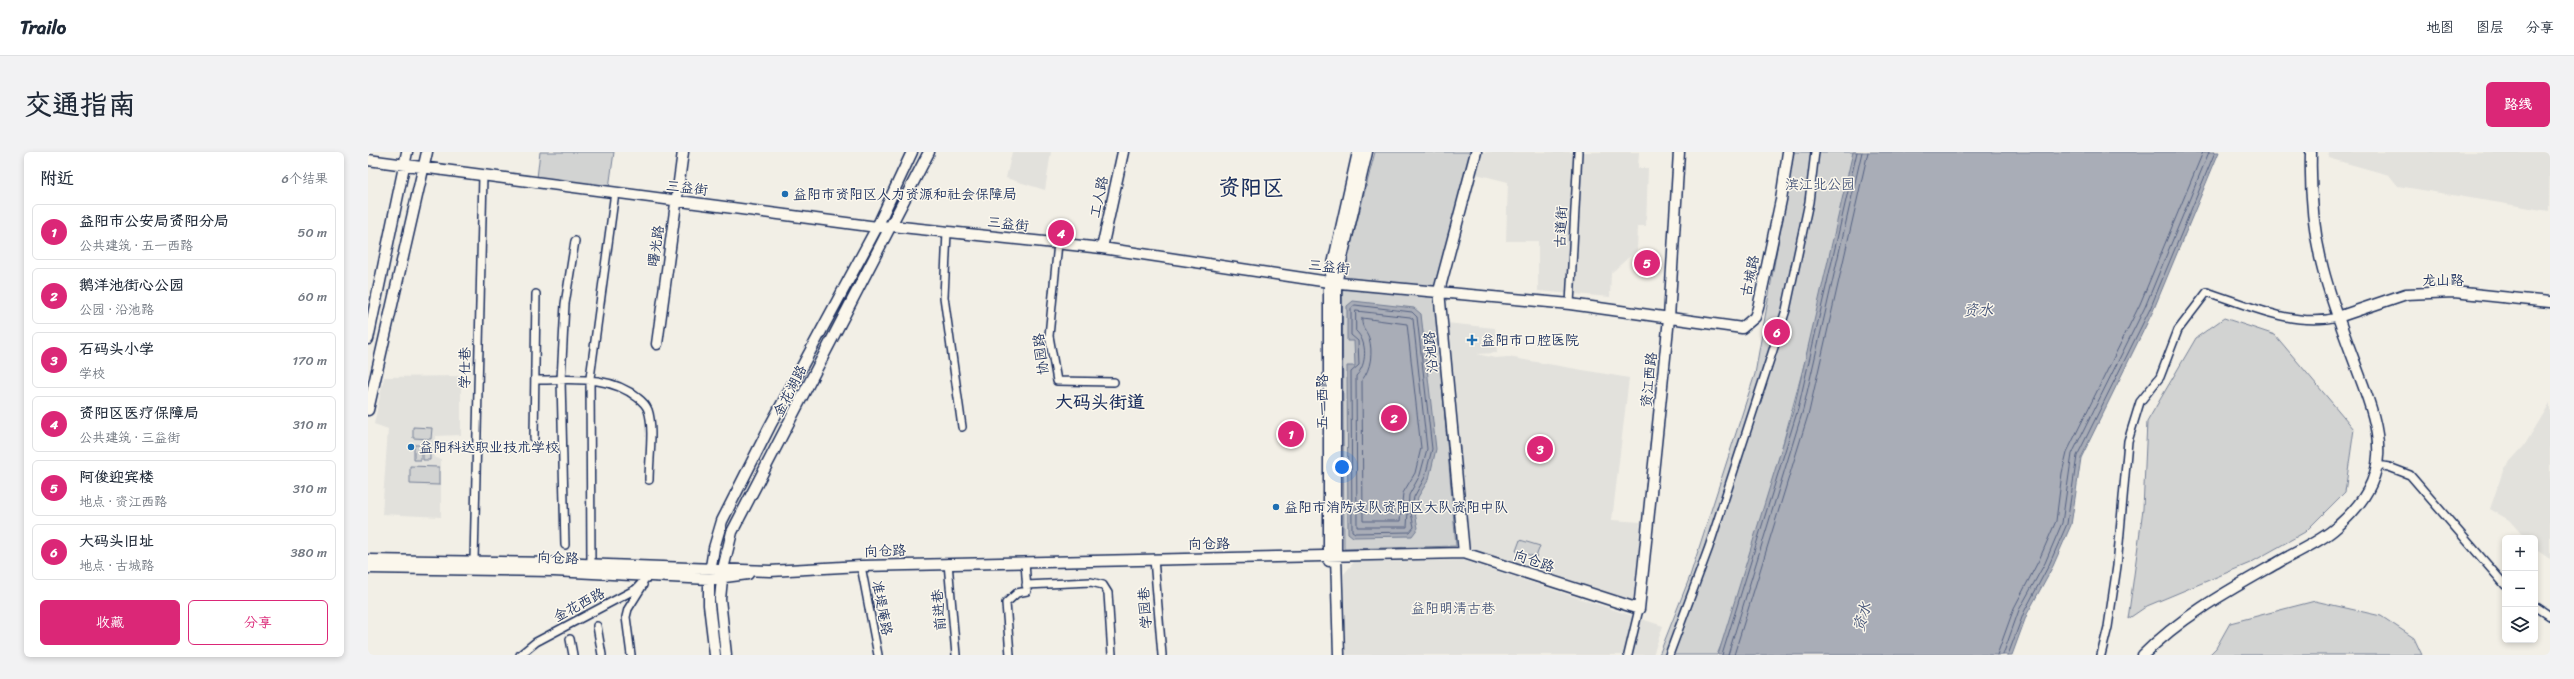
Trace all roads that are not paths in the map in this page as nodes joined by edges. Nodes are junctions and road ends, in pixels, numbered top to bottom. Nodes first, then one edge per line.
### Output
1 (407, 152) edge
2 (427, 152) edge
3 (683, 152) edge
4 (912, 152) edge
5 (929, 152) edge
6 (1123, 152) edge
7 (1358, 152) edge
8 (1367, 152) edge
9 (1476, 152) edge
10 (1578, 152) edge
11 (1679, 152) edge
12 (1788, 152) edge
13 (1815, 152) edge
14 (2311, 152) edge
15 (368, 160) edge
16 (405, 164) junction
17 (425, 167) junction
18 (483, 175) junction
19 (615, 192) junction
20 (676, 201) junction
21 (892, 226) junction
22 (877, 227) junction
23 (947, 232) junction
24 (575, 241) dead end
25 (1058, 243) junction
26 (1102, 248) junction
27 (1333, 282) junction
28 (1439, 291) junction
29 (536, 294) dead end
30 (2550, 302) edge
31 (1570, 304) junction
32 (2338, 317) junction
33 (1669, 318) junction
34 (368, 339) edge
35 (657, 344) dead end
36 (535, 380) junction
37 (561, 380) junction
38 (590, 380) junction
39 (1114, 382) dead end
40 (368, 410) edge
41 (962, 427) dead end
42 (534, 438) dead end
43 (2377, 465) junction
44 (649, 480) dead end
45 (564, 545) dead end
46 (1464, 553) junction
47 (1332, 556) junction
48 (1154, 558) junction
49 (368, 560) edge
50 (474, 561) junction
51 (1025, 562) junction
52 (948, 563) junction
53 (591, 564) junction
54 (861, 566) junction
55 (368, 568) edge
56 (710, 574) junction
57 (723, 574) junction
58 (648, 576) junction
59 (2502, 582) edge
60 (1026, 585) junction
61 (2536, 607) edge
62 (1639, 610) junction
63 (2550, 616) edge
64 (597, 626) dead end
65 (570, 639) dead end
66 (520, 655) edge
67 (573, 655) edge
68 (602, 655) edge
69 (631, 655) edge
70 (715, 655) edge
71 (726, 655) edge
72 (878, 655) edge
73 (956, 655) edge
74 (1010, 655) edge
75 (1112, 655) edge
76 (1162, 655) edge
77 (1332, 655) edge
78 (1339, 655) edge
79 (1628, 655) edge
80 (1669, 655) edge
81 (2101, 655) edge
82 (2143, 655) edge

1 - 16 street
2 - 17 street
3 - 20 street, 曙光路
4 - 22 street
5 - 21 street, 金花湖路
6 - 26 street, 工人路
7 - 27 street
8 - 27 street
9 - 28 street, 沿池路
10 - 31 street, 古道街
11 - 33 street, 资江西路
12 - 33 street, 古城路
13 - 80 street
14 - 32 street
15 - 16 street, 三益街
16 - 17 street, 三益街
16 - 34 street
17 - 18 street, 三益街
17 - 40 street
18 - 19 street, 三益街
18 - 50 street, 学仕巷
19 - 20 street, 三益街
19 - 38 street
20 - 22 street, 三益街
20 - 35 street, 曙光路
21 - 22 street, 三益街
21 - 23 street, 三益街
21 - 57 street, 金花湖路
22 - 56 street
23 - 25 street, 三益街
23 - 41 street
24 - 37 street
25 - 26 street, 三益街
25 - 39 street, 协园路
26 - 27 street, 三益街
27 - 28 street, 三益街
27 - 47 street
28 - 31 street, 三益街
28 - 46 street, 沿池路
29 - 36 street
30 - 32 street, 龙山路
31 - 33 street, 三益街
32 - 43 street
32 - 81 street
33 - 62 street, 资江西路
36 - 37 street
36 - 42 street
37 - 38 street
37 - 45 street
38 - 44 street
38 - 53 street
43 - 59 street
43 - 82 street
46 - 47 street, 向仓路
46 - 62 street, 向仓路
47 - 48 street, 向仓路
47 - 77 street
47 - 78 street
48 - 51 street, 向仓路
48 - 76 street, 学园巷
49 - 50 street, 向仓路
50 - 53 street, 向仓路
51 - 52 street, 向仓路
51 - 60 street
52 - 54 street, 向仓路
52 - 73 street, 前进巷
53 - 56 street, 向仓路
54 - 57 street, 向仓路
54 - 72 street, 准堤庵路
55 - 58 street, 向仓路
56 - 57 street, 向仓路
56 - 58 street, 向仓路
56 - 70 street
57 - 71 street, 金花湖路
58 - 66 street, 金花西路
58 - 69 street
60 - 74 street
60 - 75 street
61 - 63 street
62 - 79 street
64 - 68 street
65 - 67 street

